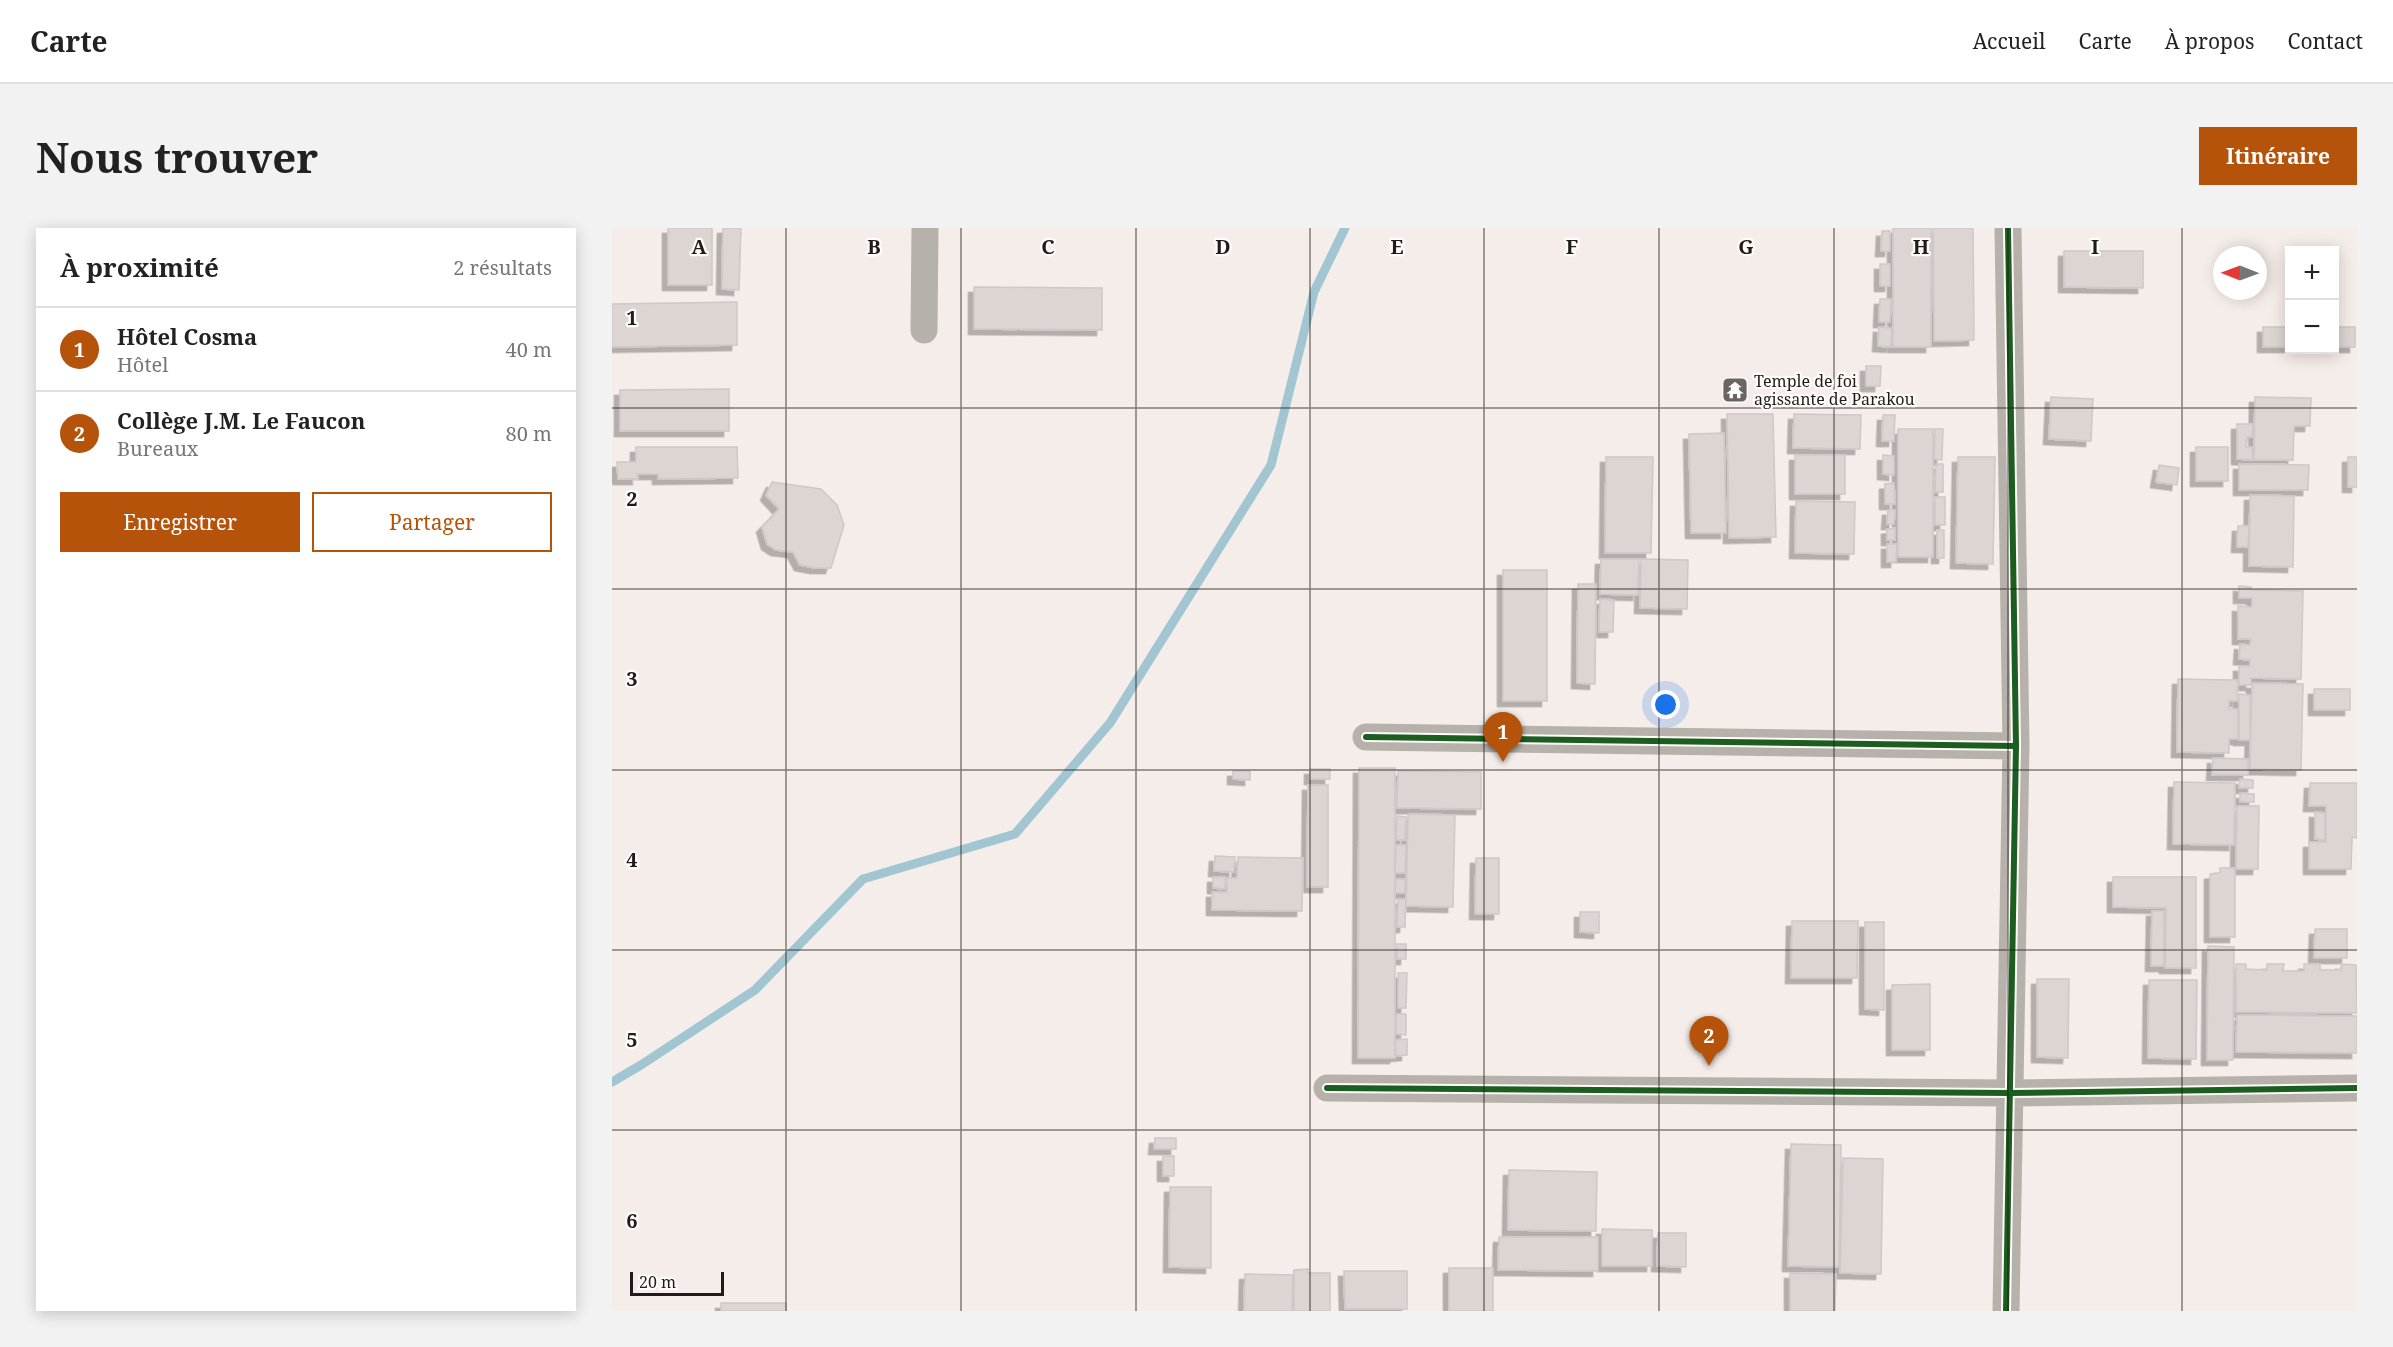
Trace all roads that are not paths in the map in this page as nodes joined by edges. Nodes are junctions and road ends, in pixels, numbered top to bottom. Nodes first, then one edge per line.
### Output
1 (926, 228) edge
2 (2008, 228) edge
3 (924, 330) dead end
4 (1366, 737) dead end
5 (2016, 746) junction
6 (1327, 1088) dead end
7 (2357, 1088) edge
8 (2010, 1094) junction
9 (2006, 1311) edge

1 - 3 street
2 - 5 street
4 - 5 street
5 - 8 street
6 - 8 street
7 - 8 street
8 - 9 street

